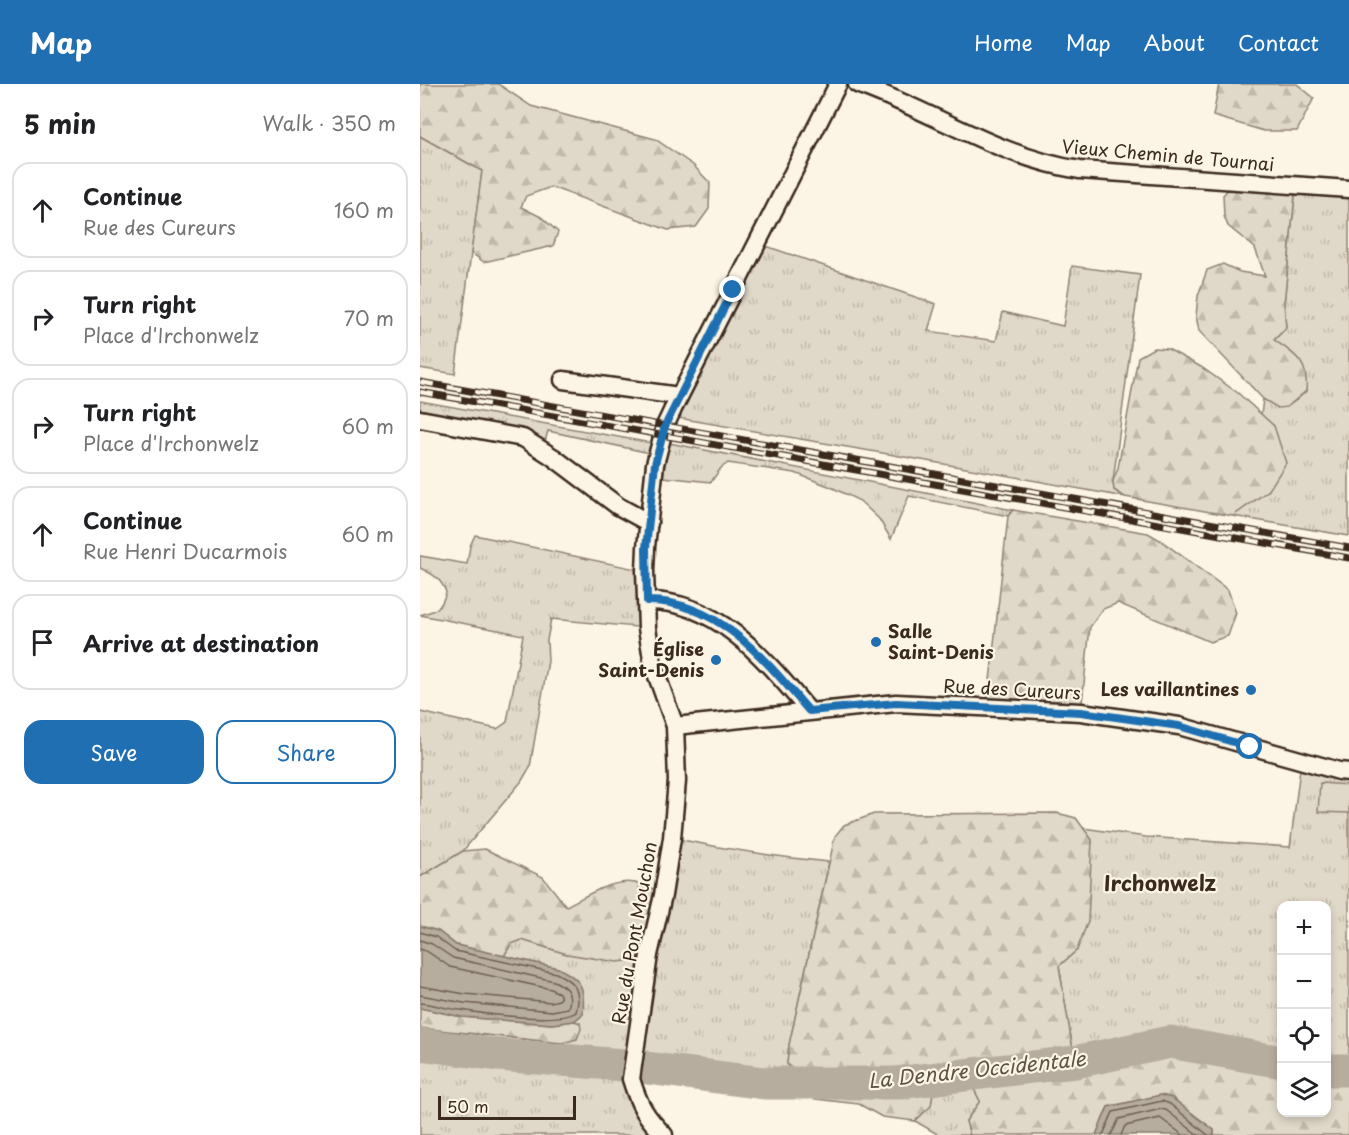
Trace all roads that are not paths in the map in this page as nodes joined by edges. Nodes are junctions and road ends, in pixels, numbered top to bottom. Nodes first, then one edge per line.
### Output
1 (838, 84) edge
2 (857, 84) edge
3 (1349, 189) edge
4 (563, 380) dead end
5 (679, 396) junction
6 (420, 418) edge
7 (649, 523) junction
8 (647, 601) junction
9 (809, 711) junction
10 (675, 726) junction
11 (1349, 772) edge
12 (664, 1135) edge

1 - 5 street, Rue du Pont Mouchon
2 - 3 street, Vieux Chemin de Tournai
4 - 5 street
5 - 7 street, Rue du Pont Mouchon
6 - 7 street
7 - 8 street, Rue du Pont Mouchon
8 - 9 street
8 - 10 street, Rue du Pont Mouchon
9 - 10 street, Rue des Cureurs
9 - 11 street, Rue des Cureurs
10 - 12 street, Rue du Pont Mouchon

